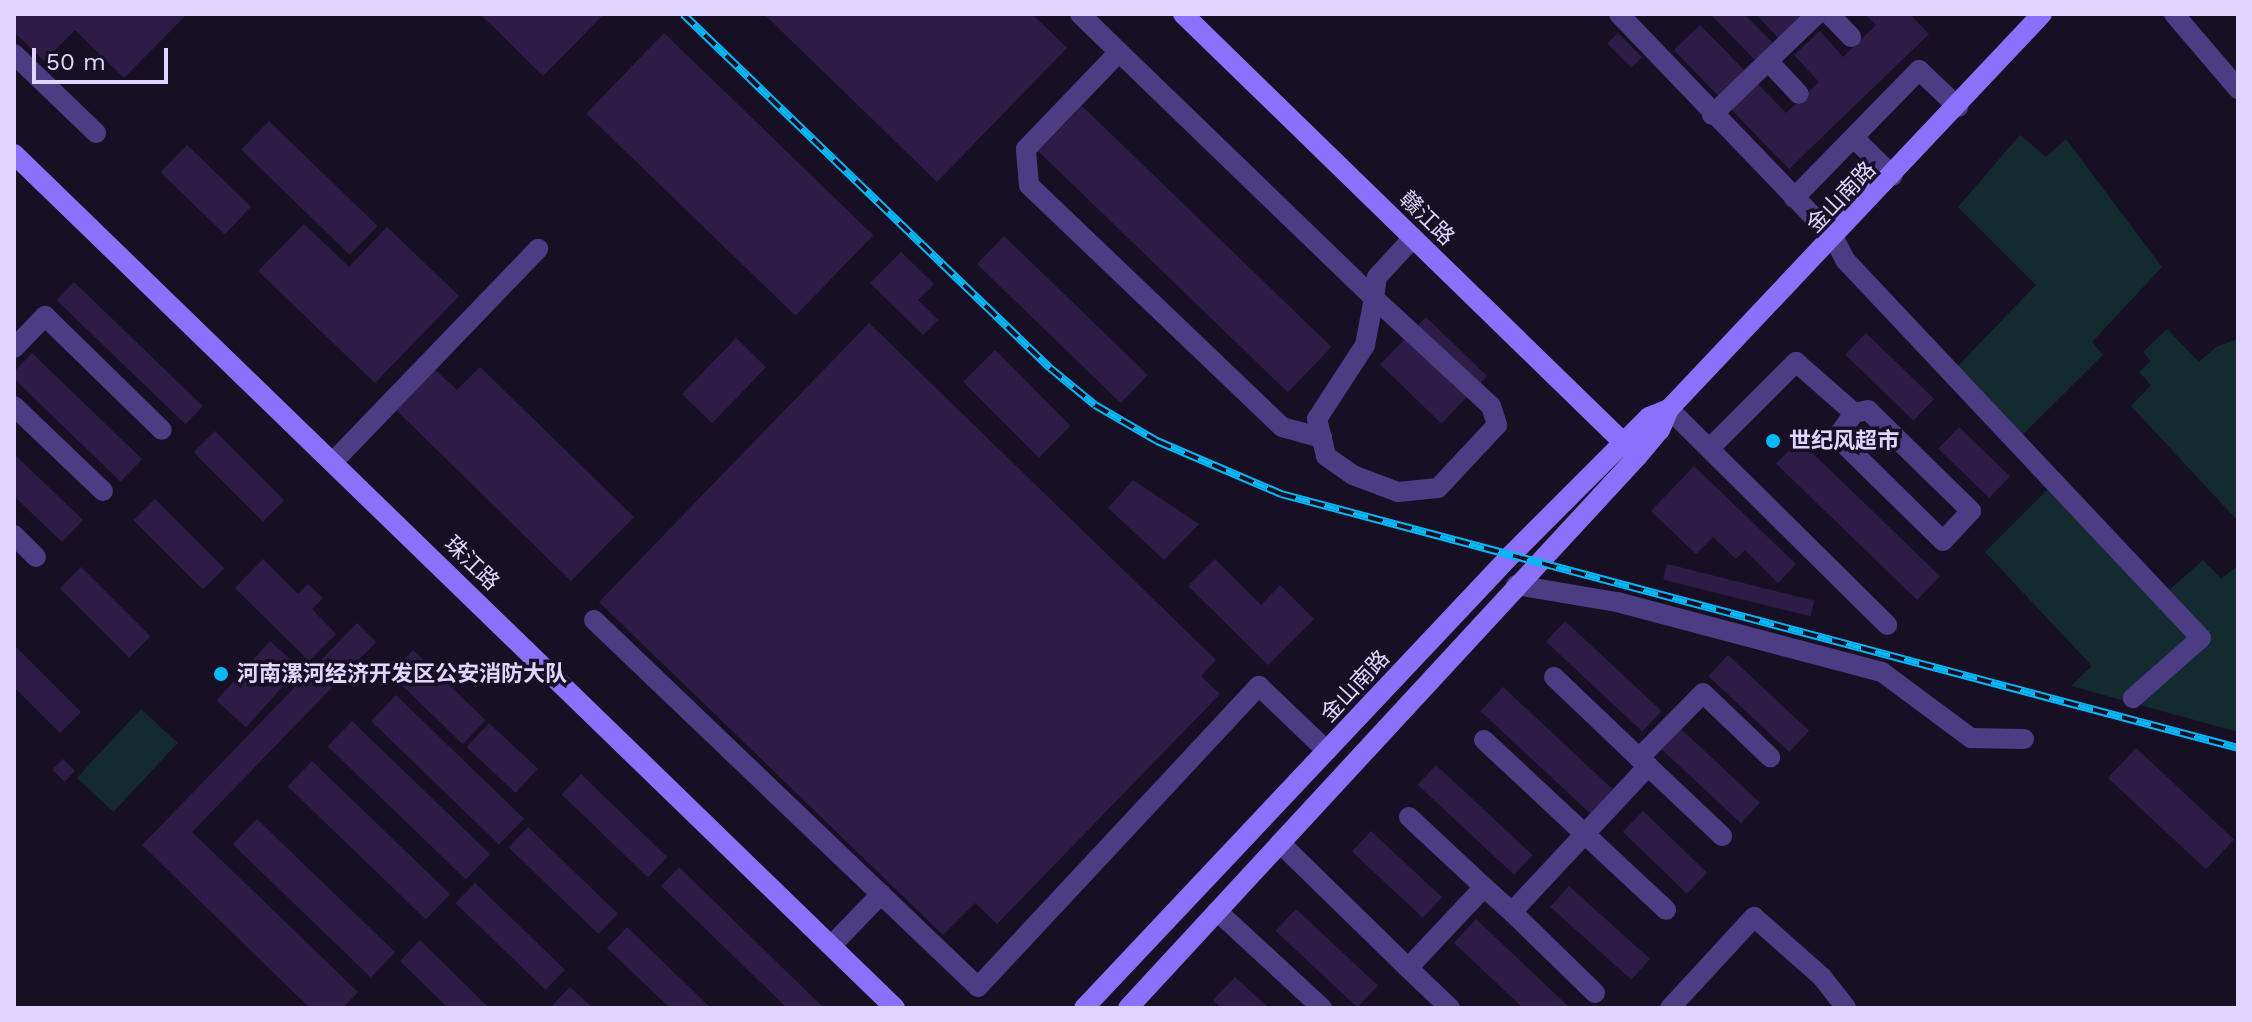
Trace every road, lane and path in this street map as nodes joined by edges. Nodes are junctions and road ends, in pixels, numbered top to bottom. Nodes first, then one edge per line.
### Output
1 (1080, 14) edge
2 (1183, 14) edge
3 (1619, 14) edge
4 (1817, 14) edge
5 (1829, 14) edge
6 (2042, 14) edge
7 (2174, 14) edge
8 (1851, 37) dead end
9 (1119, 52) junction
10 (14, 54) edge
11 (1768, 61) junction
12 (2238, 89) edge
13 (1799, 94) dead end
14 (1958, 107) junction
15 (1712, 115) junction
16 (96, 133) dead end
17 (1854, 138) junction
18 (14, 154) edge
19 (1893, 176) junction
20 (1794, 198) junction
21 (1413, 238) junction
22 (1834, 238) junction
23 (538, 249) dead end
24 (1374, 298) junction
25 (14, 348) edge
26 (14, 406) edge
27 (1669, 409) junction
28 (1854, 413) junction
29 (162, 430) dead end
30 (1322, 438) junction
31 (1710, 448) junction
32 (1630, 449) junction
33 (333, 462) junction
34 (103, 491) dead end
35 (14, 535) edge
36 (36, 557) dead end
37 (1516, 585) junction
38 (594, 620) dead end
39 (1887, 625) dead end
40 (1554, 677) dead end
41 (2133, 698) dead end
42 (2024, 739) dead end
43 (1484, 740) dead end
44 (1327, 751) junction
45 (1770, 757) dead end
46 (1644, 762) junction
47 (1409, 817) dead end
48 (1585, 834) junction
49 (1722, 836) dead end
50 (1280, 843) junction
51 (1484, 887) junction
52 (881, 894) junction
53 (1666, 910) dead end
54 (1217, 911) junction
55 (1512, 912) junction
56 (832, 945) junction
57 (1408, 968) junction
58 (1595, 993) dead end
59 (895, 1008) edge
60 (1084, 1008) edge
61 (1128, 1008) edge
62 (1322, 1008) edge
63 (1450, 1008) edge
64 (1670, 1008) edge
65 (1846, 1008) edge

1 - 9 street
2 - 21 main road, 赣江路
3 - 15 street
4 - 11 street
5 - 8 street
6 - 14 main road, 金山南路
7 - 12 street
9 - 24 street
9 - 30 street
10 - 16 street
11 - 13 street
11 - 15 street
14 - 17 street
14 - 19 main road, 金山南路
15 - 20 street
17 - 19 street
17 - 20 street
18 - 33 main road, 珠江路
19 - 22 main road, 金山南路
20 - 22 street
21 - 24 street
21 - 32 main road, 赣江路
22 - 27 main road, 金山南路
22 - 41 street
23 - 33 street
24 - 30 street
24 - 30 street
25 - 29 street
26 - 34 street
27 - 31 street
27 - 32 main road, 金山南路
28 - 28 street
28 - 31 street
31 - 39 street
32 - 37 main road, 金山南路
32 - 44 main road, 金山南路
33 - 56 main road, 珠江路
35 - 36 street
37 - 42 street
37 - 50 main road, 金山南路
38 - 52 street
40 - 46 street
43 - 48 street
44 - 52 street
44 - 60 main road, 金山南路
45 - 46 street
46 - 48 street
46 - 49 street
47 - 51 street
48 - 53 street
48 - 55 street
50 - 54 main road, 金山南路
50 - 57 street
51 - 55 street
51 - 57 street
52 - 56 street
54 - 61 main road, 金山南路
54 - 62 street
55 - 58 street
56 - 59 main road, 珠江路
57 - 63 street
64 - 65 street

